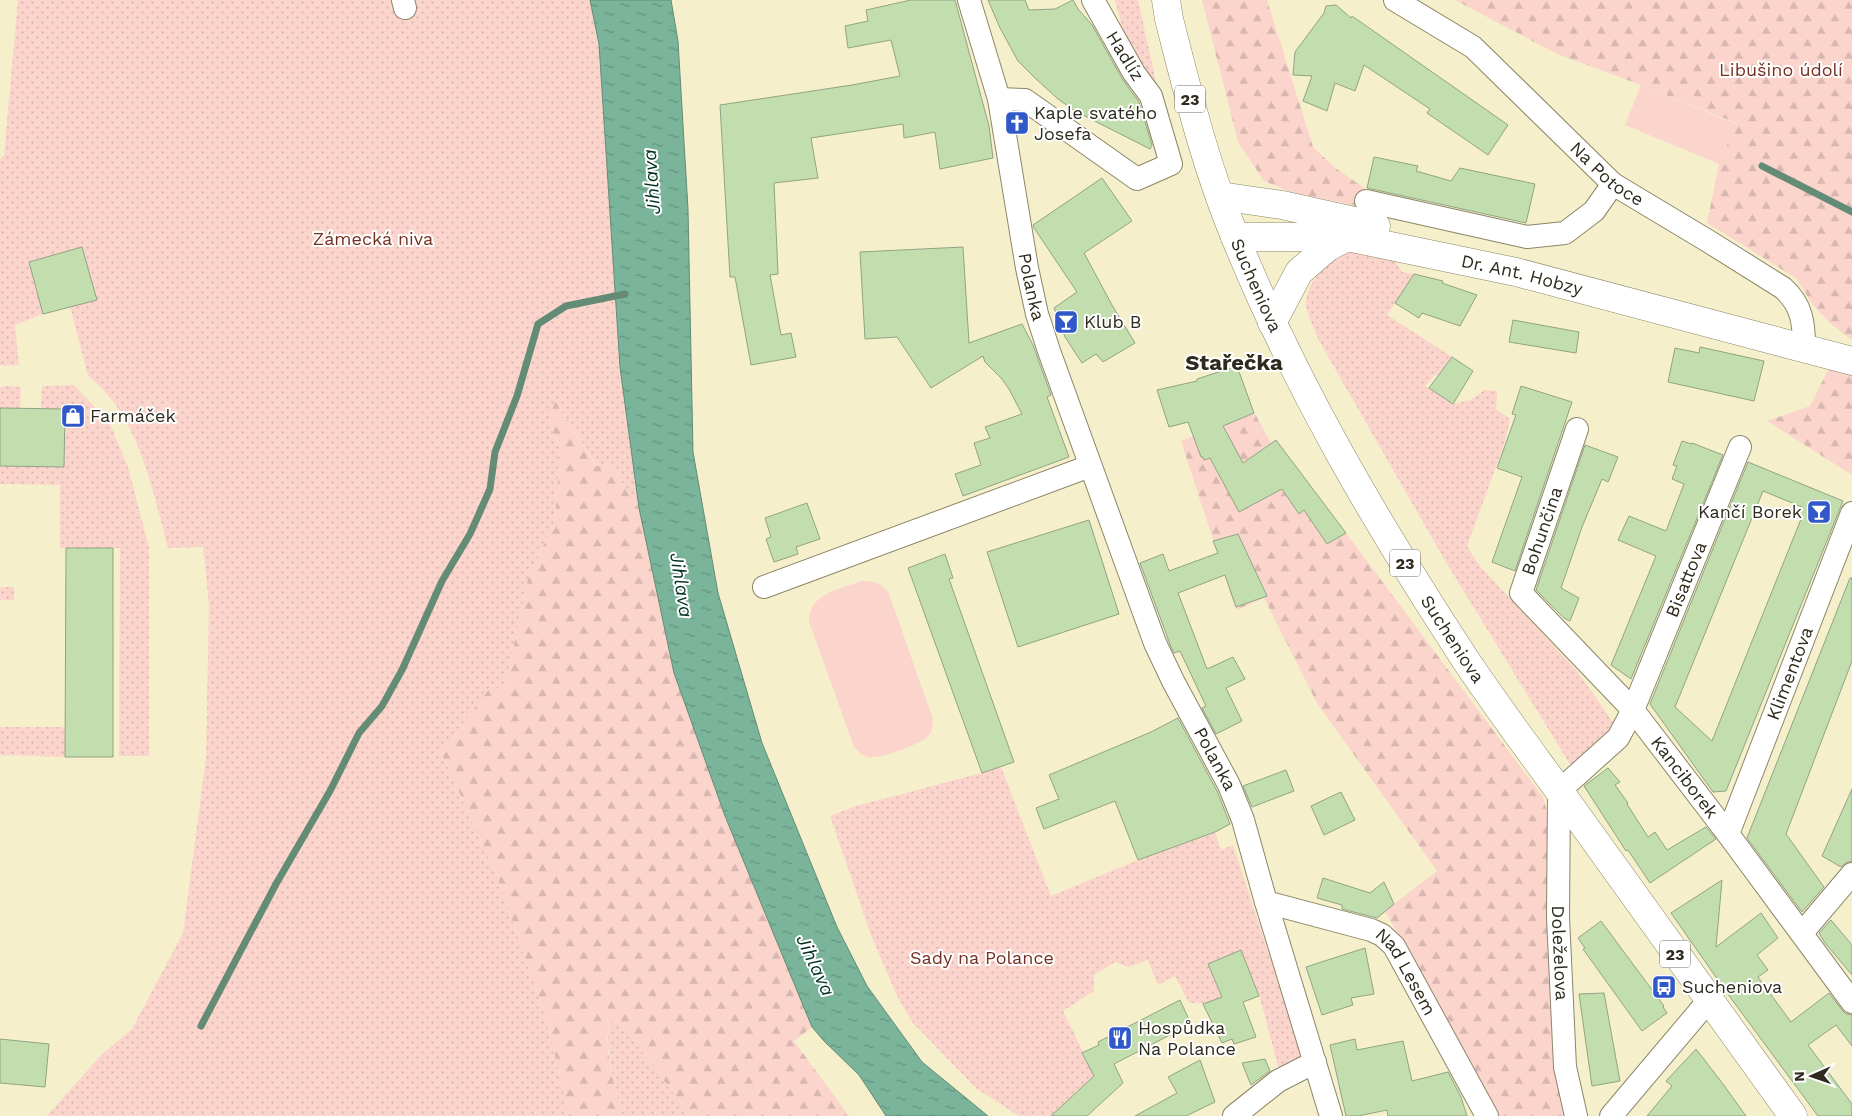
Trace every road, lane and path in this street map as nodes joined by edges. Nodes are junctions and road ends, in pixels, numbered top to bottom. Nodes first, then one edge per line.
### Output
1 (969, 0) edge
2 (1093, 0) edge
3 (1166, 0) edge
4 (1395, 0) edge
5 (999, 99) junction
6 (1612, 184) junction
7 (1220, 196) junction
8 (1366, 201) dead end
9 (1235, 237) junction
10 (1347, 237) junction
11 (1516, 272) junction
12 (1272, 323) junction
13 (1804, 347) junction
14 (1852, 361) edge
15 (1577, 429) dead end
16 (1740, 447) dead end
17 (1090, 466) junction
18 (1852, 513) edge
19 (764, 588) dead end
20 (1633, 710) junction
21 (1647, 728) junction
22 (1559, 791) junction
23 (1728, 834) junction
24 (1852, 874) edge
25 (1266, 902) junction
26 (1802, 933) junction
27 (1708, 1000) junction
28 (1852, 1002) edge
29 (1315, 1062) junction
30 (1234, 1116) edge
31 (1331, 1116) edge
32 (1487, 1116) edge
33 (1576, 1116) edge
34 (1612, 1116) edge
35 (1793, 1116) edge

1 - 5 street, Polanka
2 - 5 street, Hadlíz
3 - 7 main road, Sucheniova / 23
4 - 6 street, Na Potoce
5 - 17 street, Polanka
6 - 8 street
6 - 13 street, Na Potoce
7 - 9 main road, Sucheniova / 23
7 - 11 main road
9 - 10 main road, Dr. Ant. Hobzy
9 - 12 main road, Sucheniova / 23
10 - 11 main road, Dr. Ant. Hobzy
10 - 12 main road
11 - 13 main road, Dr. Ant. Hobzy
12 - 22 main road, Sucheniova / 23
13 - 14 main road, Dr. Ant. Hobzy
15 - 20 street, Bohunčina
16 - 20 street, Bisattova
17 - 19 street
17 - 25 street, Polanka
18 - 23 street, Klimentova
20 - 21 street, Kanciborek
20 - 22 street
21 - 22 street
21 - 23 street, Kanciborek
22 - 27 main road, Sucheniova / 23
22 - 33 street, Doleželova
23 - 26 street, Kanciborek
24 - 26 street
25 - 29 street, Polanka
25 - 32 street, Nad Lesem
26 - 28 street, Kanciborek
27 - 34 street
27 - 35 main road, Sucheniova / 23
29 - 30 street
29 - 31 street, Polanka

